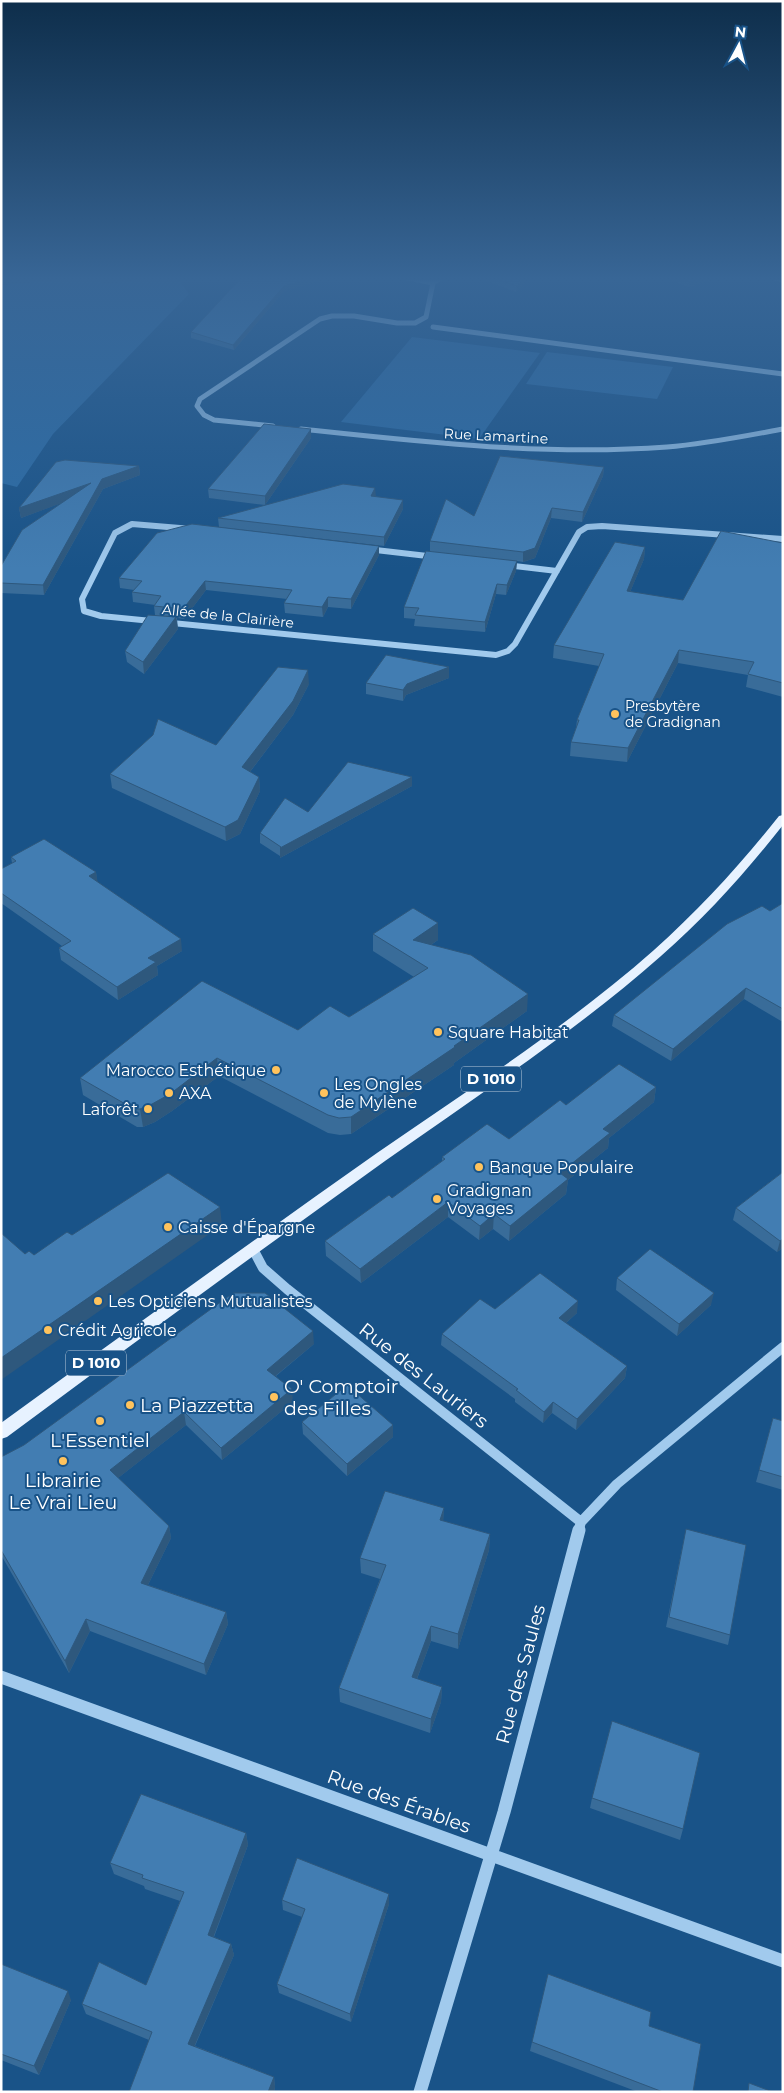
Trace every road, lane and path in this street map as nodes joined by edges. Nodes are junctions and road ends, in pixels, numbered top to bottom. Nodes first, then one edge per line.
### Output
1 (238, 374) edge
2 (284, 427) edge
3 (294, 428) edge
4 (783, 429) edge
5 (199, 530) edge
6 (783, 539) edge
7 (358, 548) edge
8 (448, 558) edge
9 (497, 564) edge
10 (557, 571) junction
11 (783, 818) edge
12 (254, 1249) junction
13 (783, 1348) edge
14 (1, 1432) edge
15 (581, 1522) junction
16 (1, 1677) edge
17 (491, 1854) junction
18 (783, 1961) edge
19 (420, 2092) edge

1 - 2 street
3 - 4 street, Rue Lamartine
5 - 10 street, Allée de la Clairière
6 - 10 street, Allée de la Clairière
7 - 8 street
9 - 10 street
11 - 12 main road, D 1010
12 - 14 main road, D 1010
12 - 15 street, Rue des Lauriers
13 - 15 street, Rue des Saules
15 - 17 street, Rue des Saules
16 - 17 street, Rue des Érables
17 - 18 street, Rue des Érables
17 - 19 street, Rue des Saules

